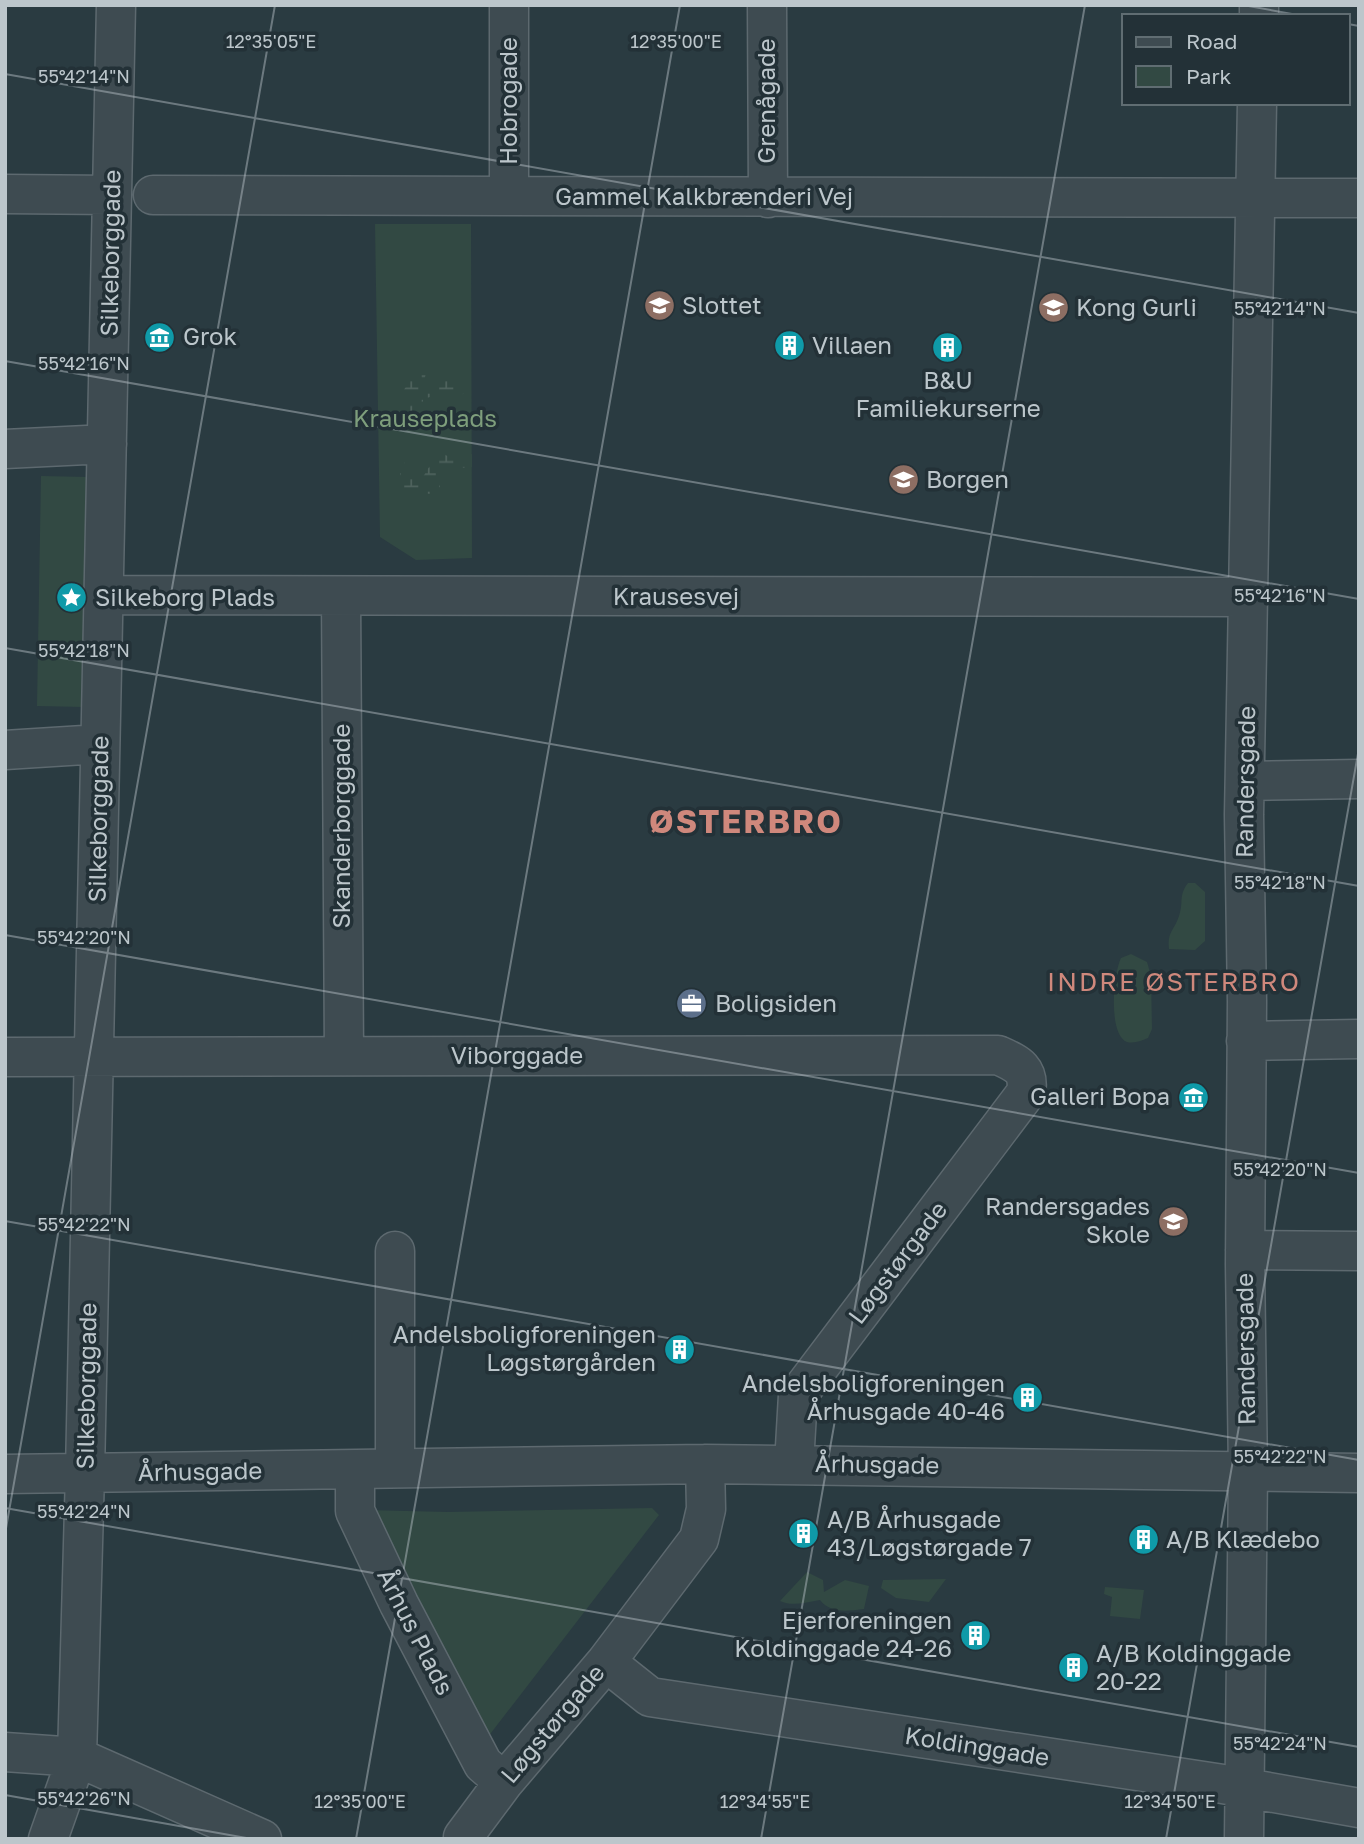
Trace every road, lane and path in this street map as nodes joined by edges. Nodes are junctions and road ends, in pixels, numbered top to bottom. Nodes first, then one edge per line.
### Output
1 (116, 5) edge
2 (509, 5) edge
3 (767, 5) edge
4 (1257, 105) edge
5 (5, 194) edge
6 (112, 194) junction
7 (153, 195) dead end
8 (509, 196) junction
9 (768, 198) junction
10 (1359, 198) edge
11 (1255, 199) junction
12 (107, 444) junction
13 (5, 449) edge
14 (103, 595) junction
15 (341, 596) junction
16 (1250, 597) junction
17 (100, 744) junction
18 (5, 750) edge
19 (1359, 779) edge
20 (1245, 780) junction
21 (1359, 1040) edge
22 (1246, 1041) junction
23 (344, 1055) junction
24 (5, 1057) edge
25 (94, 1057) junction
26 (1024, 1072) joint
27 (1245, 1250) junction
28 (395, 1251) dead end
29 (1359, 1251) edge
30 (705, 1464) junction
31 (794, 1464) junction
32 (395, 1468) junction
33 (355, 1470) junction
34 (1248, 1471) junction
35 (85, 1473) junction
36 (1359, 1473) edge
37 (5, 1474) edge
38 (606, 1662) junction
39 (5, 1752) edge
40 (77, 1756) junction
41 (504, 1782) junction
42 (1244, 1787) junction
43 (1359, 1808) edge
44 (463, 1836) dead end
45 (48, 1839) edge
46 (262, 1839) edge
47 (1244, 1839) edge

1 - 6 street, Silkeborggade
2 - 8 street, Hobrogade
3 - 9 street, Grenågade
4 - 11 street, Randersgade
5 - 6 street
6 - 12 street, Silkeborggade
7 - 8 street, Gammel Kalkbrænderi Vej
8 - 9 street, Gammel Kalkbrænderi Vej
9 - 11 street, Gammel Kalkbrænderi Vej
10 - 11 street, Gammel Kalkbrænderi Vej
11 - 16 street, Randersgade
12 - 13 street
12 - 14 street, Silkeborggade
14 - 15 street, Krausesvej
14 - 17 street, Silkeborggade
15 - 16 street, Krausesvej
15 - 23 street, Skanderborggade
16 - 20 street, Randersgade
17 - 18 street
17 - 25 street, Silkeborggade
19 - 20 street
20 - 22 street, Randersgade
21 - 22 street
22 - 27 street, Randersgade
23 - 25 street, Viborggade
23 - 26 street, Viborggade
24 - 25 street, Viborggade
25 - 35 street, Silkeborggade
26 - 31 street, Løgstørgade
27 - 29 street
27 - 34 street, Randersgade
28 - 32 street
30 - 31 street, Århusgade
30 - 32 street, Århusgade
30 - 38 street, Løgstørgade
31 - 34 street, Århusgade
32 - 33 street, Århusgade
33 - 35 street, Århusgade
33 - 41 street, Århus Plads
34 - 36 street, Århusgade
34 - 42 street, Randersgade
35 - 37 street, Århusgade
35 - 40 street, Silkeborggade
38 - 41 street, Løgstørgade
38 - 42 street, Koldinggade
39 - 40 street
40 - 45 street, Silkeborggade
40 - 46 street
41 - 44 street, Løgstørgade
42 - 43 street, Koldinggade
42 - 47 street, Randersgade

